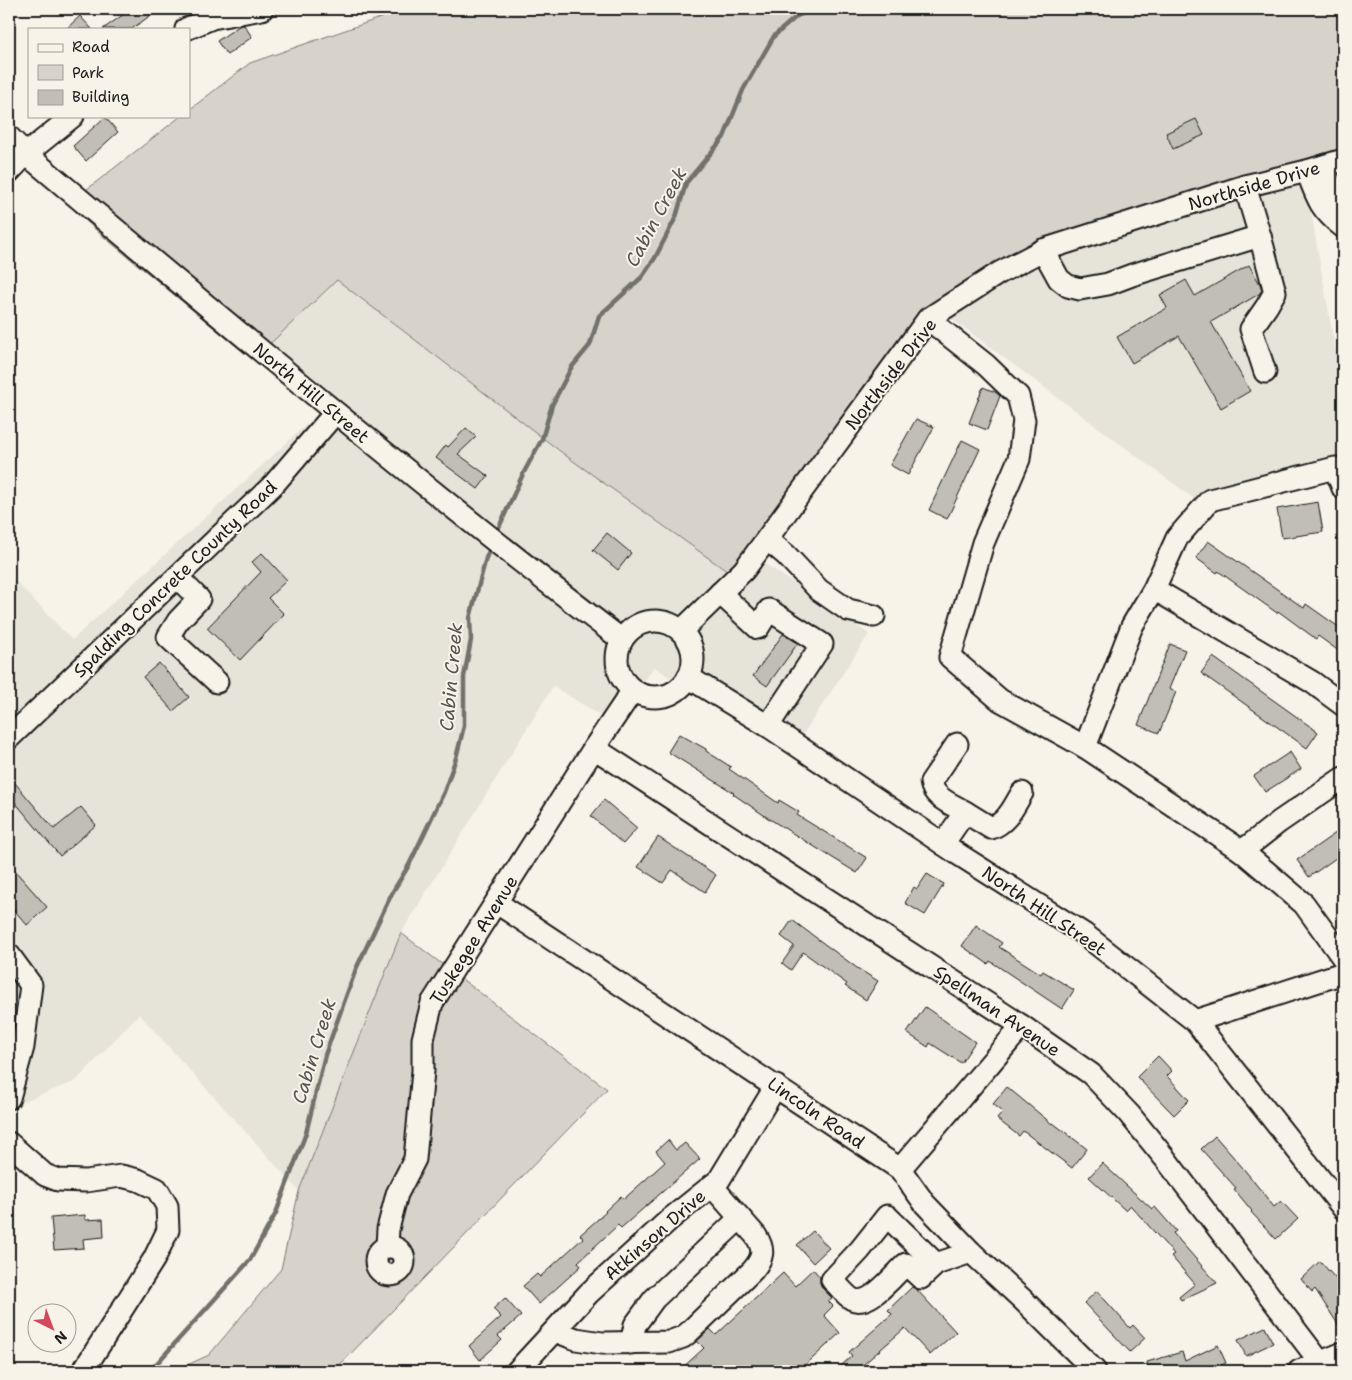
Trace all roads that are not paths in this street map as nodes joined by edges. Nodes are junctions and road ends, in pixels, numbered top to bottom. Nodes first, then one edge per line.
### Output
1 (262, 9) edge
2 (188, 28) edge
3 (70, 118) edge
4 (9, 137) edge
5 (26, 154) junction
6 (1325, 166) edge
7 (9, 172) edge
8 (1245, 186) junction
9 (1343, 207) edge
10 (1343, 227) edge
11 (1260, 236) junction
12 (1043, 250) junction
13 (928, 319) junction
14 (1265, 372) dead end
15 (335, 413) junction
16 (1339, 466) edge
17 (1343, 488) edge
18 (767, 539) junction
19 (178, 578) junction
20 (1154, 589) junction
21 (720, 593) junction
22 (874, 616) dead end
23 (681, 631) junction
24 (622, 640) junction
25 (688, 677) junction
26 (217, 682) dead end
27 (633, 690) junction
28 (1343, 705) edge
29 (768, 726) junction
30 (9, 738) edge
31 (957, 744) dead end
32 (1085, 747) junction
33 (594, 748) junction
34 (1343, 778) edge
35 (1022, 793) dead end
36 (965, 812) junction
37 (943, 844) junction
38 (1242, 851) junction
39 (497, 903) junction
40 (9, 955) edge
41 (1343, 958) edge
42 (1343, 973) edge
43 (1195, 1022) junction
44 (1022, 1026) junction
45 (776, 1086) junction
46 (9, 1098) edge
47 (9, 1143) edge
48 (900, 1169) junction
49 (712, 1186) junction
50 (1343, 1208) edge
51 (740, 1218) junction
52 (387, 1246) dead end
53 (971, 1252) junction
54 (936, 1264) junction
55 (555, 1331) junction
56 (631, 1343) junction
57 (1343, 1353) edge
58 (1320, 1362) junction
59 (83, 1371) edge
60 (517, 1371) edge
61 (1095, 1371) edge
62 (1299, 1371) edge

1 - 2 street
3 - 5 street
4 - 5 street, North Hill Street
5 - 7 street
5 - 15 street, North Hill Street
6 - 8 street, Northside Drive
6 - 9 street
6 - 10 street
8 - 11 street
8 - 12 street, Northside Drive
11 - 12 street
11 - 14 street
12 - 13 street, Northside Drive
13 - 18 street, Northside Drive
13 - 32 street
15 - 19 street, Spalding Concrete County Road
15 - 24 street, North Hill Street
16 - 17 street
16 - 20 street
18 - 21 street, Northside Drive
18 - 22 street
19 - 26 street
19 - 30 street, Spalding Concrete County Road
20 - 28 street
20 - 32 street
21 - 23 street, Northside Drive
21 - 29 street
23 - 24 street
23 - 25 street
24 - 27 street
25 - 27 street
25 - 29 street, North Hill Street
27 - 33 street, Tuskegee Avenue
29 - 37 street, North Hill Street
31 - 36 street
32 - 38 street
33 - 39 street, Tuskegee Avenue
33 - 44 street, Spellman Avenue
34 - 38 street
35 - 36 street
36 - 37 street
37 - 43 street, North Hill Street
38 - 41 street
39 - 45 street, Lincoln Road
39 - 52 street, Tuskegee Avenue
40 - 46 street
42 - 43 street
43 - 50 street, North Hill Street
44 - 48 street
44 - 58 street, Spellman Avenue
45 - 48 street, Lincoln Road
45 - 49 street, Atkinson Drive
47 - 59 street
48 - 53 street, Lincoln Road
49 - 51 street
49 - 55 street, Atkinson Drive
51 - 56 street
51 - 56 street
53 - 54 street
53 - 61 street, Lincoln Road
54 - 54 street
55 - 56 street
55 - 60 street, Atkinson Drive
57 - 58 street
58 - 62 street

